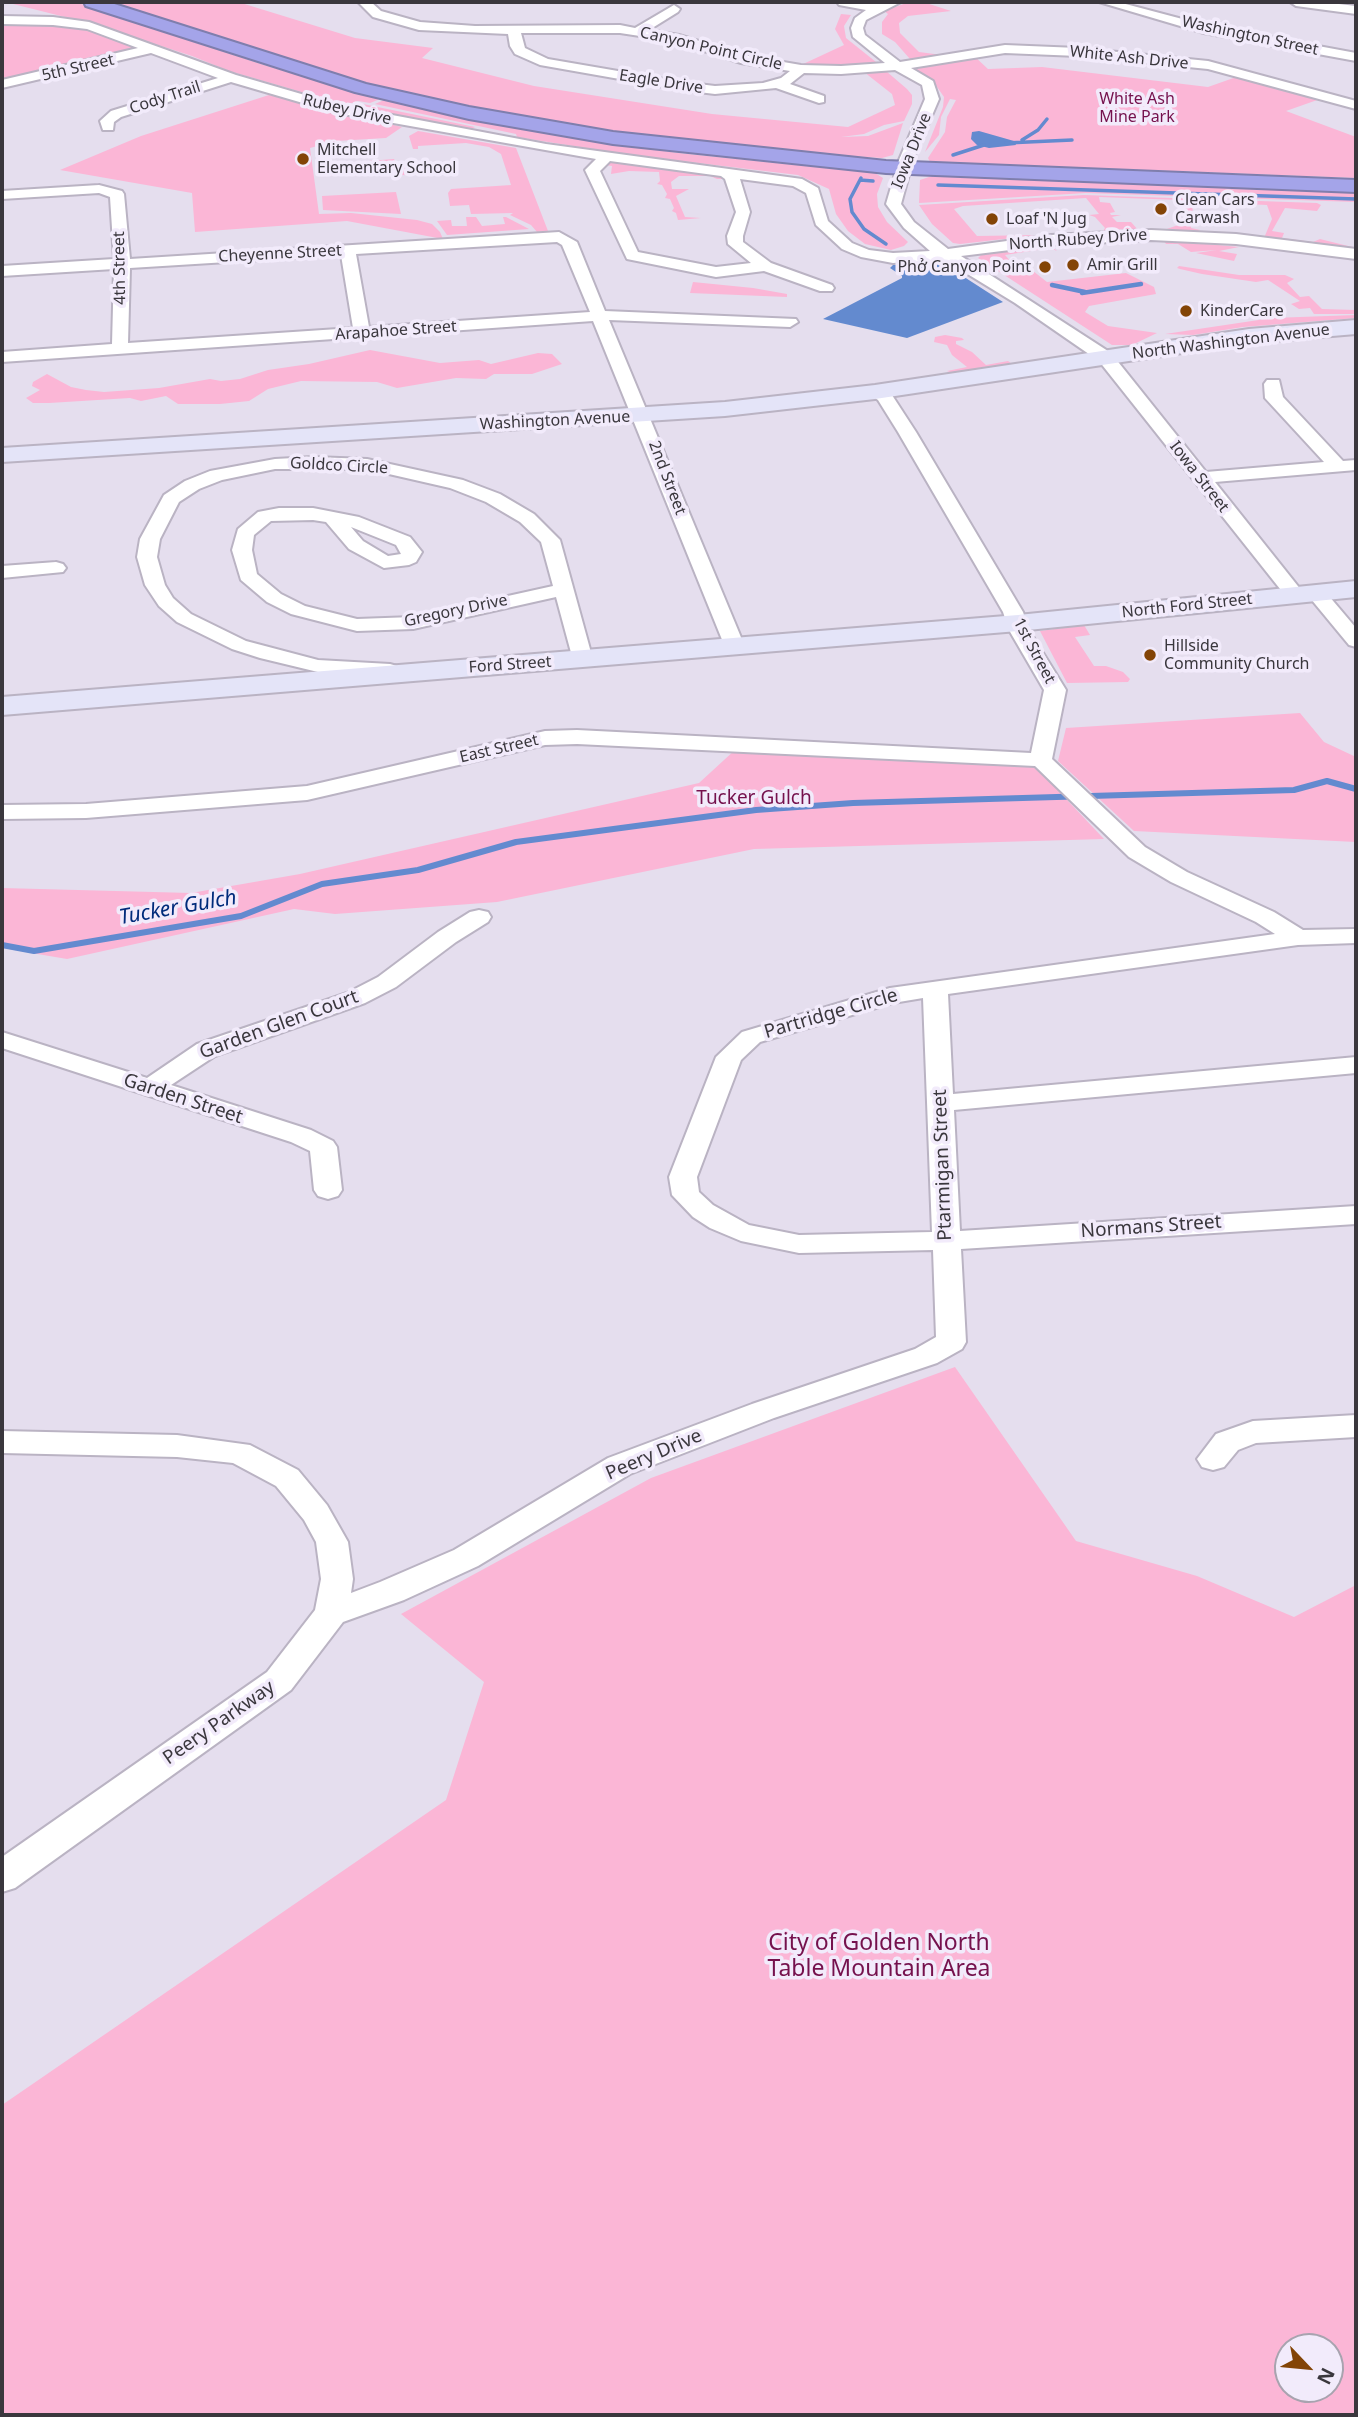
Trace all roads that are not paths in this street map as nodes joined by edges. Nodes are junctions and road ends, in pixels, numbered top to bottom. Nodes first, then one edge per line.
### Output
1 (92, 2) edge
2 (364, 2) edge
3 (843, 2) edge
4 (895, 2) edge
5 (1105, 2) edge
6 (1296, 2) edge
7 (1155, 3) edge
8 (878, 8) junction
9 (674, 9) dead end
10 (1134, 9) junction
11 (1356, 10) edge
12 (2, 20) edge
13 (514, 29) junction
14 (639, 32) junction
15 (756, 48) dead end
16 (153, 49) junction
17 (520, 51) junction
18 (503, 52) dead end
19 (731, 55) junction
20 (1356, 57) edge
21 (900, 68) junction
22 (801, 69) junction
23 (231, 78) junction
24 (2, 84) edge
25 (777, 84) junction
26 (818, 99) dead end
27 (1356, 105) edge
28 (108, 127) dead end
29 (545, 148) joint
30 (605, 158) junction
31 (903, 168) junction
32 (725, 173) junction
33 (1356, 186) edge
34 (2, 195) edge
35 (559, 237) joint
36 (348, 250) junction
37 (1356, 254) edge
38 (946, 255) junction
39 (121, 263) junction
40 (765, 266) junction
41 (2, 271) edge
42 (826, 288) dead end
43 (600, 317) junction
44 (790, 322) dead end
45 (1356, 327) edge
46 (362, 334) junction
47 (120, 349) junction
48 (2, 357) edge
49 (1105, 357) junction
50 (1273, 384) dead end
51 (875, 392) junction
52 (642, 416) junction
53 (2, 455) edge
54 (1347, 466) edge
55 (1201, 478) junction
56 (333, 518) dead end
57 (56, 568) dead end
58 (2, 572) edge
59 (564, 589) junction
60 (1356, 589) edge
61 (1306, 594) junction
62 (184, 618) junction
63 (1018, 623) junction
64 (1356, 641) edge
65 (735, 647) junction
66 (583, 660) junction
67 (410, 673) junction
68 (306, 680) junction
69 (2, 706) edge
70 (1041, 760) junction
71 (2, 812) edge
72 (479, 917) dead end
73 (1356, 936) edge
74 (1298, 938) junction
75 (935, 988) junction
76 (2, 1040) edge
77 (1356, 1065) edge
78 (149, 1088) junction
79 (942, 1103) junction
80 (328, 1190) dead end
81 (1356, 1215) edge
82 (945, 1241) junction
83 (951, 1342) joint
84 (1356, 1426) edge
85 (2, 1442) edge
86 (1213, 1459) dead end
87 (331, 1613) junction
88 (2, 1877) edge

1 - 31 highway
2 - 13 street, Canyon Point Circle
3 - 8 street
4 - 8 street
5 - 10 street, Washington Street
6 - 11 street
7 - 10 street
8 - 21 street, Iowa Drive
9 - 14 street
10 - 20 street, Washington Street
12 - 16 street, Rubey Drive
13 - 14 street, Canyon Point Circle
13 - 17 street
14 - 19 street, Canyon Point Circle
15 - 19 street
16 - 23 street, Rubey Drive
16 - 24 street, 5th Street
17 - 18 street, Eagle Drive
17 - 25 street, Eagle Drive
19 - 22 street, Canyon Point Circle
21 - 22 street, Canyon Point Circle
21 - 27 street, White Ash Drive
21 - 31 street, Iowa Drive
22 - 25 street, Eagle Drive
23 - 28 street, Cody Trail
23 - 29 street, Rubey Drive
25 - 26 street
29 - 30 street, North Rubey Drive
30 - 32 street, North Rubey Drive
30 - 40 street
31 - 33 highway
31 - 38 street, Iowa Drive
32 - 38 street, North Rubey Drive
32 - 40 street
34 - 39 street, 4th Street
35 - 36 street, Cheyenne Street
35 - 43 street, 2nd Street
36 - 39 street, Cheyenne Street
36 - 46 street
37 - 38 street, North Rubey Drive
38 - 49 street, Iowa Drive
39 - 41 street, Cheyenne Street
39 - 47 street, 4th Street
40 - 42 street
43 - 44 street, Arapahoe Street
43 - 46 street, Arapahoe Street
43 - 52 street, 2nd Street
45 - 49 street, North Washington Avenue
46 - 47 street, Arapahoe Street
47 - 48 street, Arapahoe Street
49 - 51 street, Washington Avenue
49 - 55 street, Iowa Street
50 - 54 street
51 - 52 street, Washington Avenue
51 - 63 street, 1st Street
52 - 53 street, Washington Avenue
52 - 65 street, 2nd Street
54 - 55 street
55 - 61 street, Iowa Street
56 - 59 street, Gregory Drive
57 - 58 street
59 - 62 street, Goldco Circle
59 - 66 street, Goldco Circle
60 - 61 street, North Ford Street
61 - 63 street, North Ford Street
61 - 64 street
62 - 67 street, Goldco Circle
62 - 68 street, Goldco Circle
63 - 65 street, Ford Street
63 - 70 street, 1st Street
65 - 66 street, Ford Street
66 - 67 street, Ford Street
67 - 68 street, Ford Street
68 - 69 street, Ford Street
70 - 71 street, East Street
70 - 74 street
72 - 78 street, Garden Glen Court
73 - 74 street, Partridge Circle
74 - 75 street, Partridge Circle
75 - 79 street, Ptarmigan Street
75 - 82 street, Partridge Circle
76 - 78 street, Garden Street
77 - 79 street
78 - 80 street, Garden Street
79 - 82 street, Ptarmigan Street
81 - 82 street, Normans Street
82 - 83 street, Ptarmigan Street
83 - 87 street, Peery Drive
84 - 86 street
85 - 87 street, Peery Parkway
87 - 88 street, Peery Parkway

